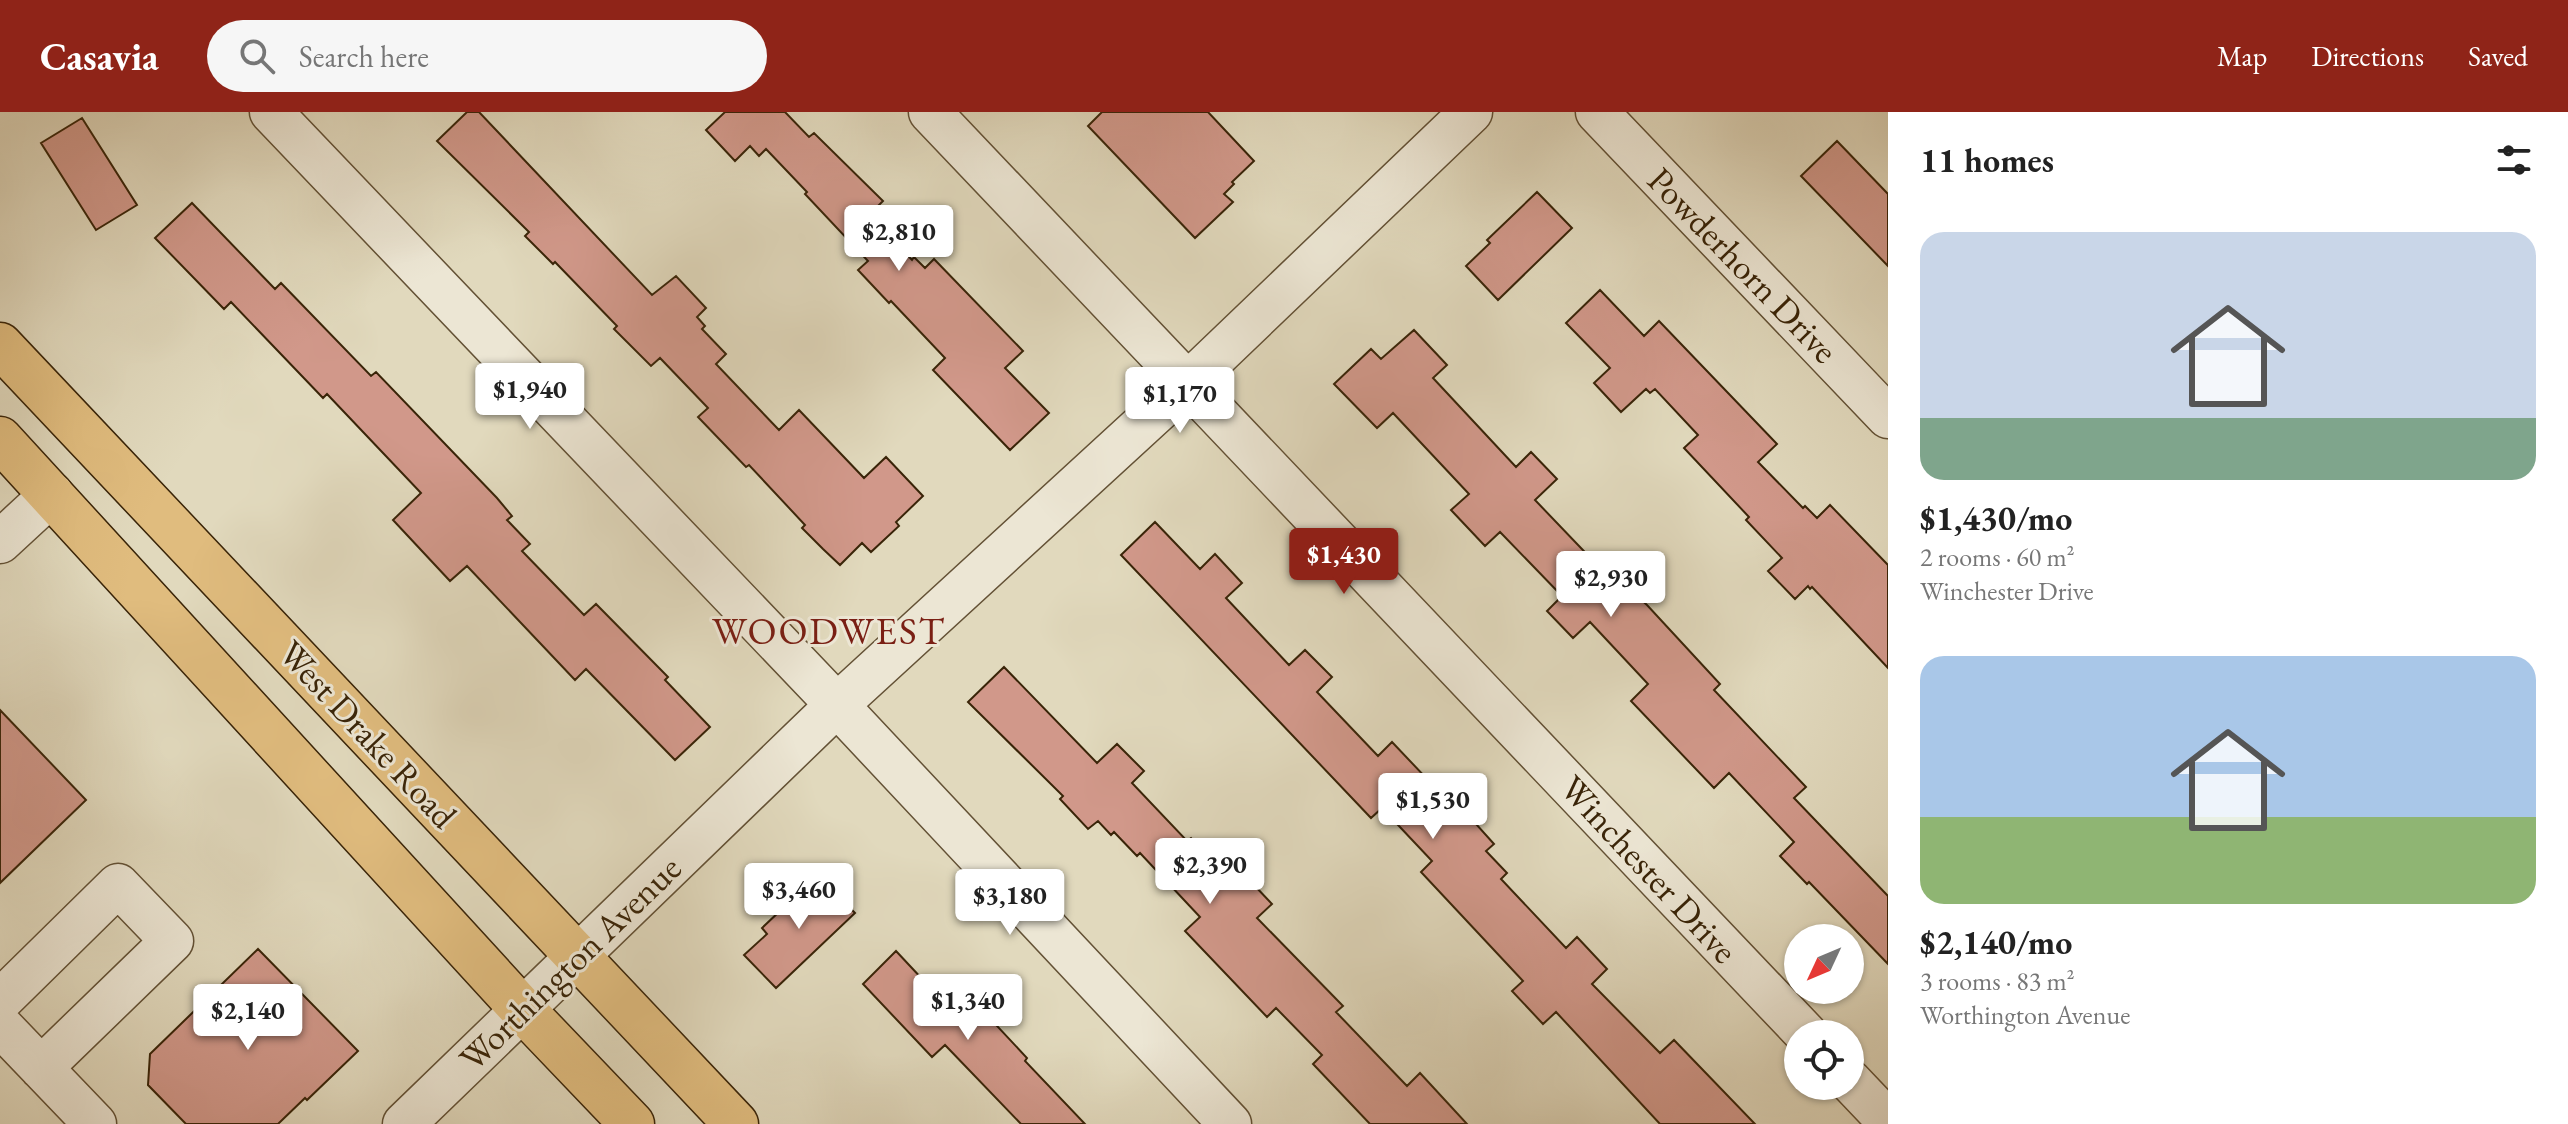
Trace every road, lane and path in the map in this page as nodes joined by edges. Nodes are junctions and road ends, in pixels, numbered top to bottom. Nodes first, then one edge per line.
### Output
1 (271, 112) edge
2 (930, 112) edge
3 (1471, 112) edge
4 (1597, 112) edge
5 (0, 345) edge
6 (1188, 383) junction
7 (1888, 417) edge
8 (0, 439) edge
9 (52, 494) junction
10 (0, 542) edge
11 (837, 705) junction
12 (578, 956) junction
13 (0, 1001) edge
14 (522, 1009) junction
15 (1793, 1020) edge
16 (0, 1025) edge
17 (41, 1068) junction
18 (1864, 1096) edge
19 (1888, 1121) edge
20 (95, 1124) edge
21 (404, 1124) edge
22 (632, 1124) edge
23 (736, 1124) edge
24 (1230, 1124) edge

1 - 11 street
2 - 6 street, Winchester Drive
3 - 6 street, Worthington Avenue
4 - 7 street, Powderhorn Drive
5 - 12 main road, West Drake Road
6 - 11 street, Worthington Avenue
6 - 15 street, Winchester Drive
8 - 9 main road, West Drake Road
9 - 10 street
9 - 14 main road, West Drake Road
11 - 12 street, Worthington Avenue
11 - 24 street
12 - 14 street, Worthington Avenue
12 - 23 main road, West Drake Road
13 - 17 street
14 - 21 street, Worthington Avenue
14 - 22 main road, West Drake Road
16 - 17 street
17 - 20 street
18 - 19 street

